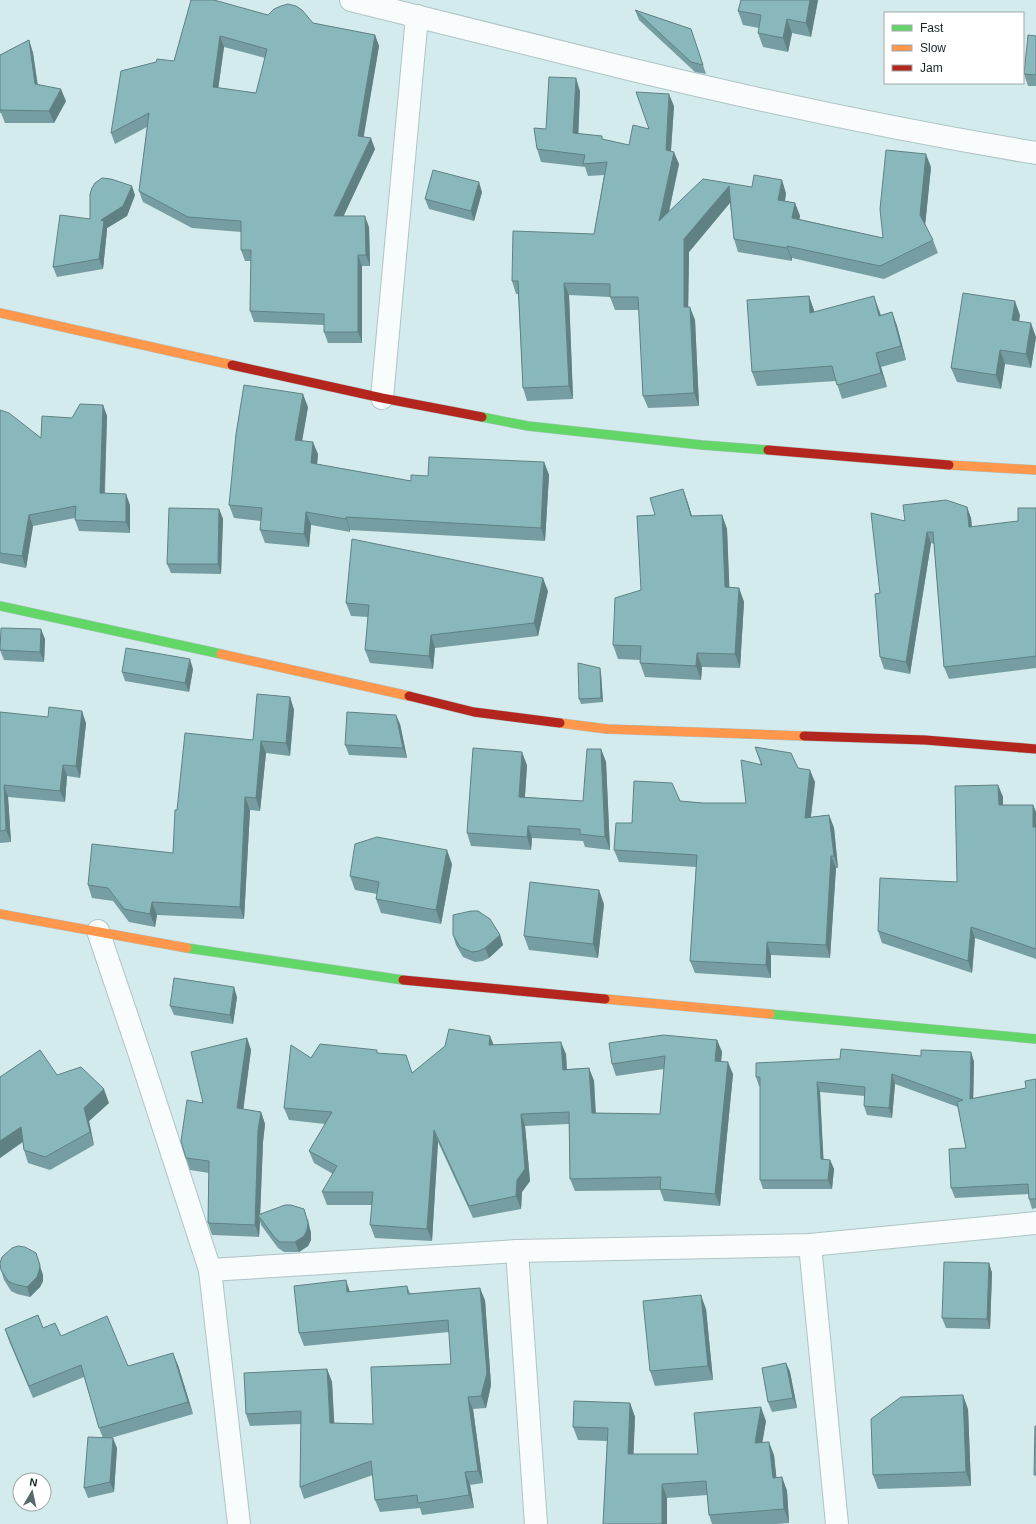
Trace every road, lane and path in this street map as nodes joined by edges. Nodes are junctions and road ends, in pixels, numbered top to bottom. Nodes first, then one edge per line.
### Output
1 (351, 0) edge
2 (417, 16) junction
3 (1036, 153) edge
4 (0, 313) edge
5 (382, 398) junction
6 (1036, 470) edge
7 (0, 606) edge
8 (1036, 749) edge
9 (0, 914) edge
10 (98, 931) junction
11 (1036, 1039) edge
12 (1036, 1223) edge
13 (810, 1245) junction
14 (517, 1251) junction
15 (210, 1270) junction
16 (239, 1524) edge
17 (536, 1524) edge
18 (837, 1524) edge

1 - 2 street
2 - 3 street
2 - 5 street
4 - 5 street
5 - 6 street
7 - 8 street
9 - 10 street
10 - 11 street
10 - 15 street
12 - 13 street
13 - 14 street
13 - 18 street
14 - 15 street
14 - 17 street
15 - 16 street

